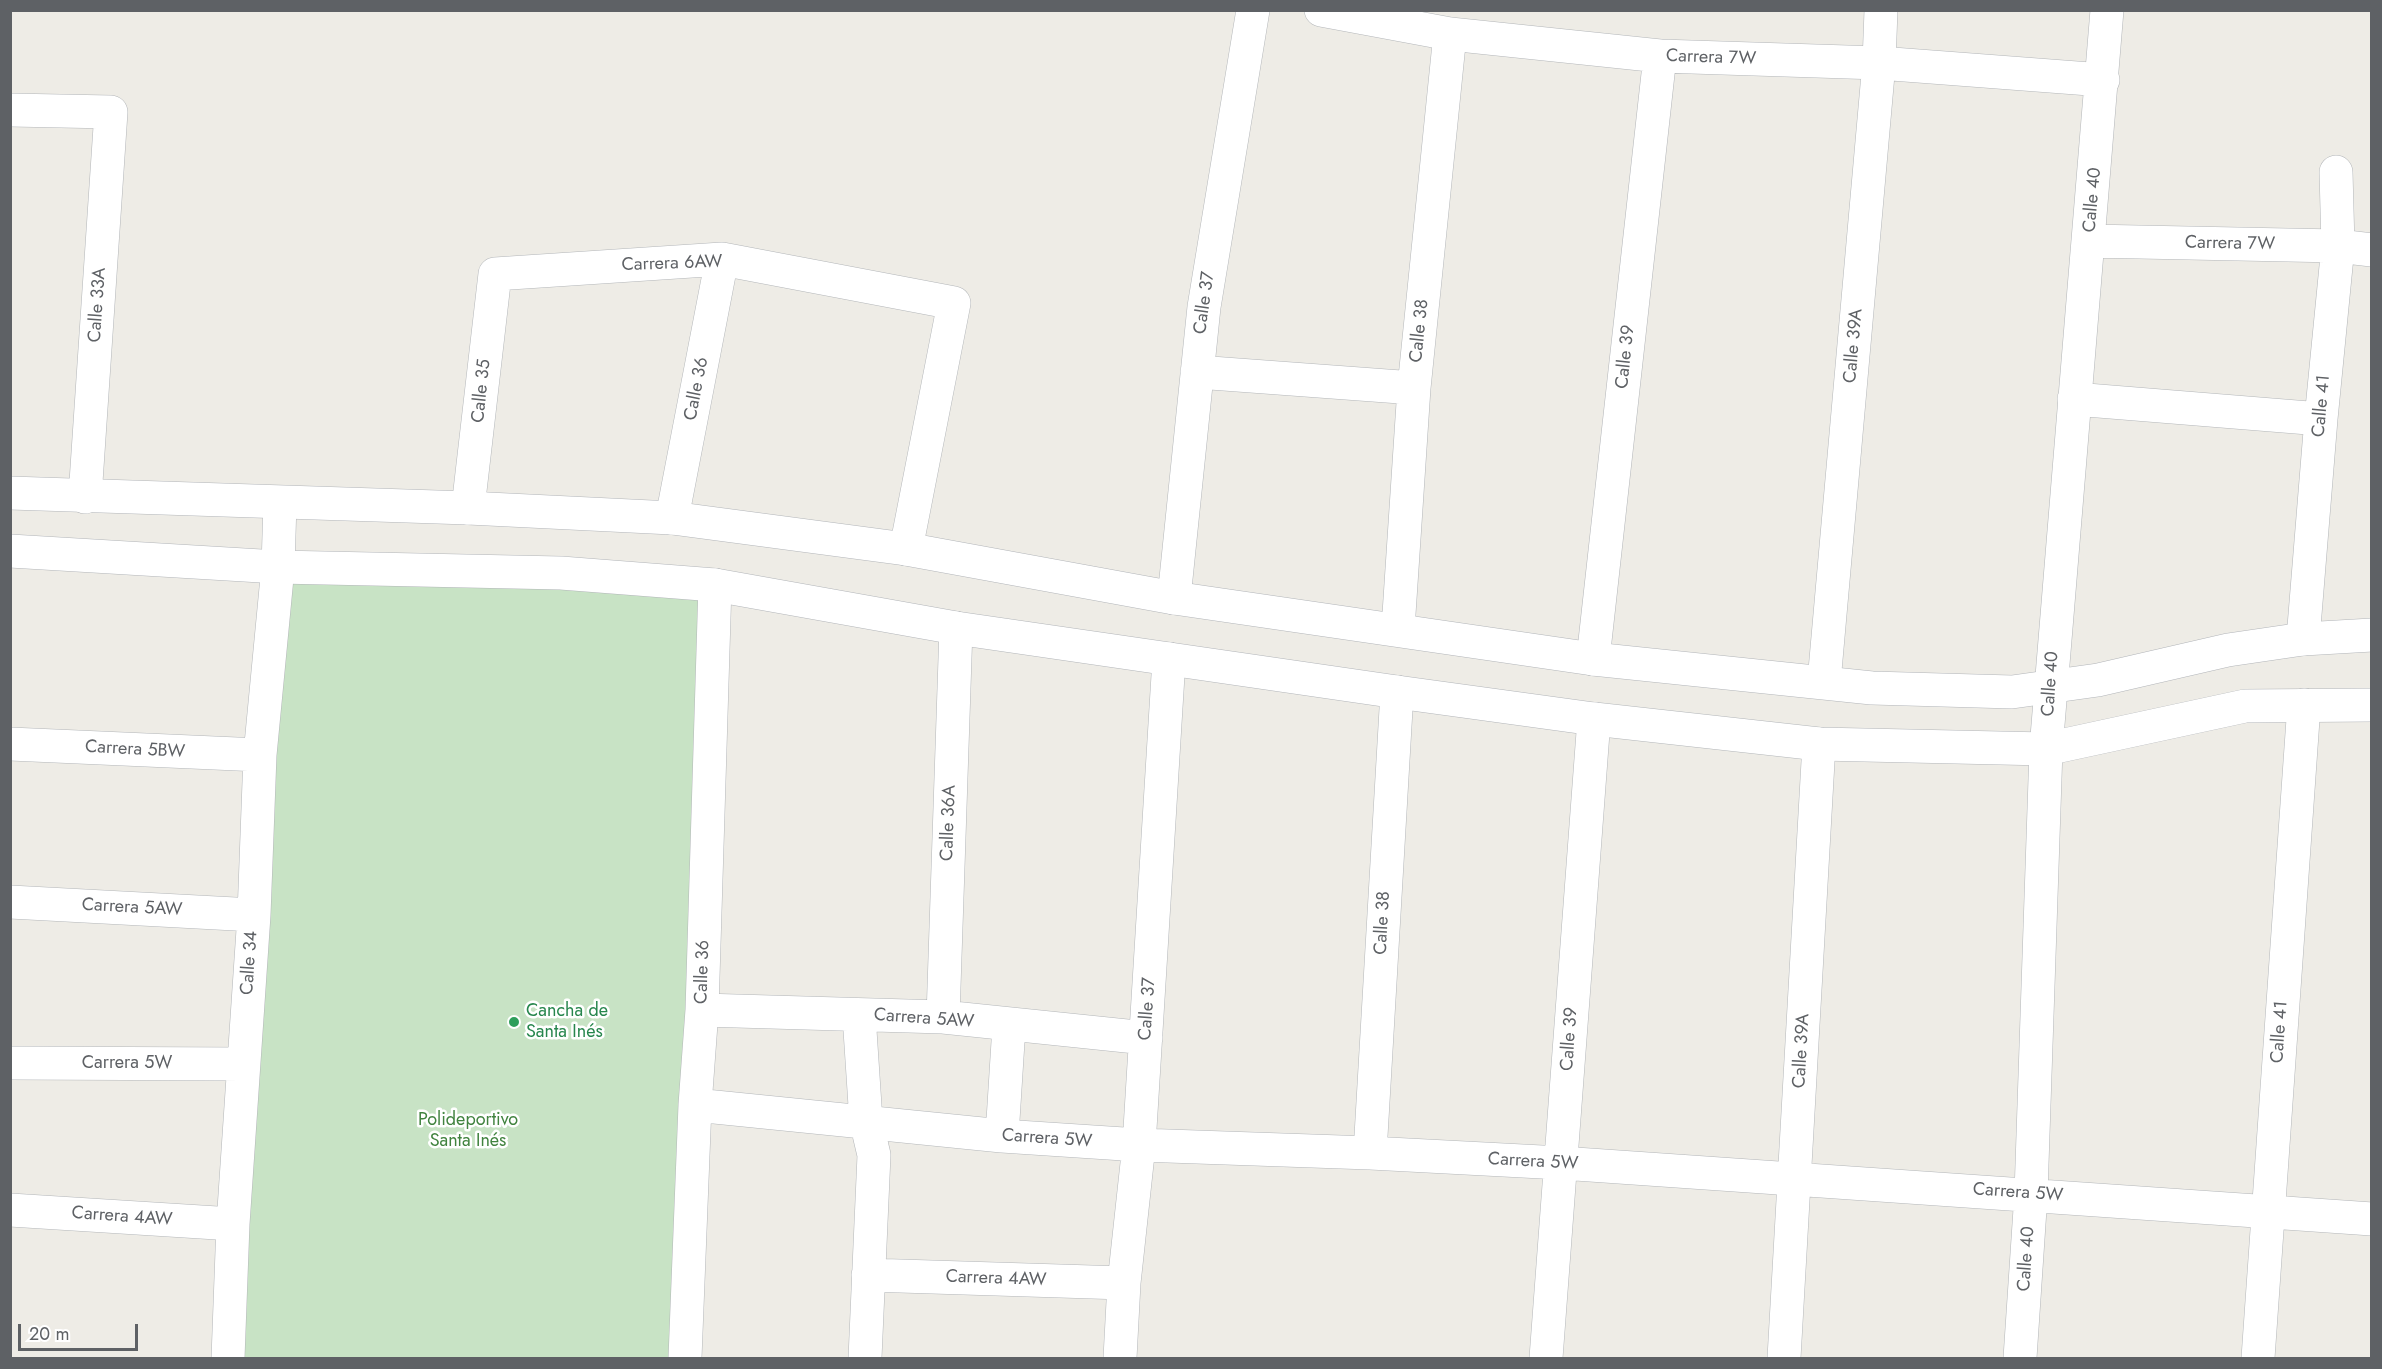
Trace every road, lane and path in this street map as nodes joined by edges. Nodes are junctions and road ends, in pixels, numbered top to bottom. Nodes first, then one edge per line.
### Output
1 (1253, 10) edge
2 (1321, 10) edge
3 (1881, 10) edge
4 (2107, 10) edge
5 (1450, 34) junction
6 (1660, 56) junction
7 (1879, 63) junction
8 (2103, 80) junction
9 (10, 110) edge
10 (2336, 172) dead end
11 (2089, 241) junction
12 (2338, 246) junction
13 (2372, 250) edge
14 (722, 260) junction
15 (495, 274) joint
16 (1197, 372) junction
17 (1414, 388) junction
18 (2074, 399) junction
19 (2321, 419) junction
20 (10, 493) edge
21 (85, 497) junction
22 (280, 503) junction
23 (468, 508) junction
24 (672, 518) junction
25 (906, 549) junction
26 (10, 551) edge
27 (278, 567) junction
28 (715, 585) junction
29 (1174, 598) junction
30 (956, 628) junction
31 (1398, 629) junction
32 (2372, 635) edge
33 (2303, 639) junction
34 (1593, 658) junction
35 (1169, 659) junction
36 (1824, 682) junction
37 (2050, 687) junction
38 (1397, 692) junction
39 (2304, 705) junction
40 (2372, 705) edge
41 (1594, 719) junction
42 (10, 744) edge
43 (1819, 744) junction
44 (2046, 749) junction
45 (260, 756) junction
46 (10, 902) edge
47 (254, 915) junction
48 (702, 1010) junction
49 (859, 1015) junction
50 (943, 1017) junction
51 (1009, 1026) junction
52 (1146, 1038) junction
53 (10, 1063) edge
54 (243, 1064) junction
55 (694, 1105) junction
56 (866, 1121) junction
57 (1002, 1136) junction
58 (1139, 1145) junction
59 (1370, 1153) junction
60 (1561, 1163) junction
61 (1795, 1179) junction
62 (2031, 1194) junction
63 (10, 1210) edge
64 (2267, 1212) junction
65 (2372, 1219) edge
66 (233, 1224) junction
67 (868, 1275) junction
68 (1124, 1283) junction
69 (228, 1359) edge
70 (685, 1359) edge
71 (865, 1359) edge
72 (1120, 1359) edge
73 (1546, 1359) edge
74 (1784, 1359) edge
75 (2020, 1359) edge
76 (2258, 1359) edge

1 - 16 street, Calle 37
2 - 5 street, Carrera 7W
3 - 7 street, Calle 39A
4 - 8 street, Calle 40
5 - 6 street, Carrera 7W
5 - 17 street, Calle 38
6 - 7 street, Carrera 7W
6 - 34 street, Calle 39
7 - 8 street, Carrera 7W
7 - 36 street, Calle 39A
8 - 11 street, Calle 40
9 - 21 street, Calle 33A
10 - 12 street, Calle 41
11 - 12 street, Carrera 7W
11 - 18 street, Calle 40
12 - 13 street, Carrera 7W
12 - 19 street, Calle 41
14 - 15 street, Carrera 6AW
14 - 24 street, Calle 36
14 - 25 street, Carrera 6AW
15 - 23 street, Calle 35
16 - 17 street
16 - 29 street, Calle 37
17 - 31 street, Calle 38
18 - 19 street
18 - 37 street, Calle 40
19 - 33 street, Calle 41
20 - 21 street
21 - 22 street
22 - 23 street
22 - 27 street, Calle 34
23 - 24 street
24 - 25 street
25 - 29 street
26 - 27 street
27 - 28 street
27 - 45 street, Calle 34
28 - 30 street
28 - 48 street, Calle 36
29 - 31 street
30 - 35 street
30 - 50 street, Calle 36A
31 - 34 street
32 - 33 street
33 - 37 street
34 - 36 street
35 - 38 street
35 - 52 street, Calle 37
36 - 37 street
37 - 44 street, Calle 40
38 - 41 street
38 - 59 street, Calle 38
39 - 40 street
39 - 44 street
39 - 64 street, Calle 41
41 - 43 street
41 - 60 street, Calle 39
42 - 45 street, Carrera 5BW
43 - 44 street
43 - 61 street, Calle 39A
44 - 62 street, Calle 40
45 - 47 street, Calle 34
46 - 47 street, Carrera 5AW
47 - 54 street, Calle 34
48 - 49 street, Carrera 5AW
48 - 55 street, Calle 36
49 - 50 street, Carrera 5AW
49 - 56 street
50 - 51 street, Carrera 5AW
51 - 52 street, Carrera 5AW
51 - 57 street
52 - 58 street, Calle 37
53 - 54 street, Carrera 5W
54 - 66 street, Calle 34
55 - 56 street, Carrera 5W
55 - 70 street, Calle 36
56 - 57 street, Carrera 5W
56 - 67 street
57 - 58 street, Carrera 5W
58 - 59 street, Carrera 5W
58 - 68 street, Calle 37
59 - 60 street, Carrera 5W
60 - 61 street, Carrera 5W
60 - 73 street, Calle 39
61 - 62 street, Carrera 5W
61 - 74 street, Calle 39A
62 - 64 street, Carrera 5W
62 - 75 street, Calle 40
63 - 66 street, Carrera 4AW
64 - 65 street, Carrera 5W
64 - 76 street, Calle 41
66 - 69 street, Calle 34
67 - 68 street, Carrera 4AW
67 - 71 street
68 - 72 street, Calle 37

